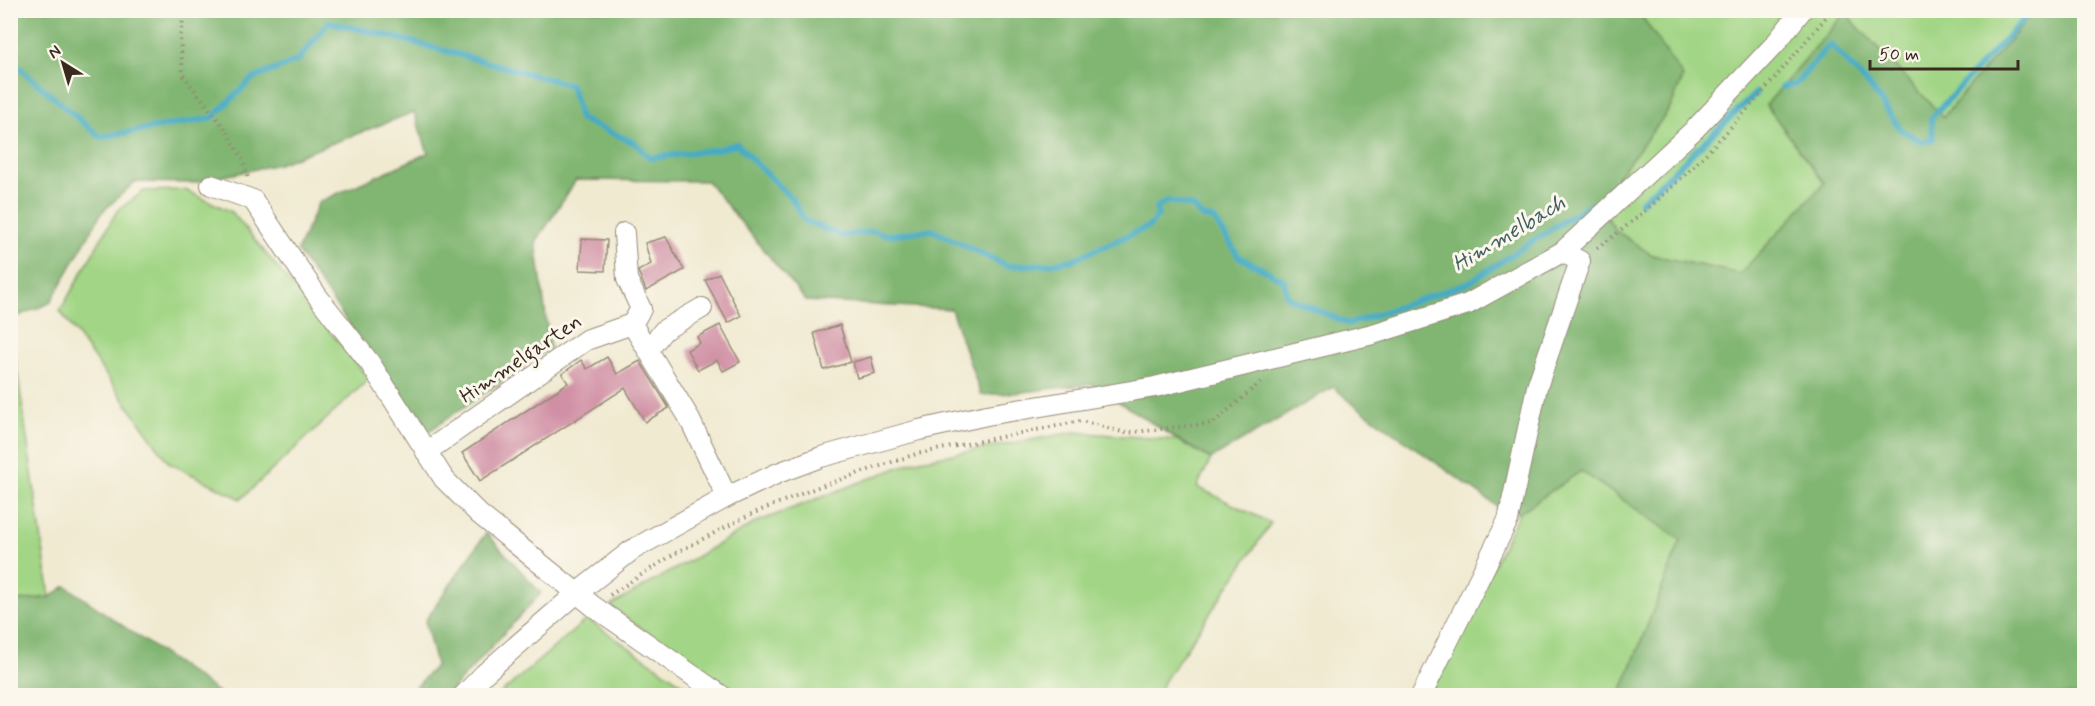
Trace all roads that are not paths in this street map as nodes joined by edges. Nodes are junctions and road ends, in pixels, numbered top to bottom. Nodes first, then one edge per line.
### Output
1 (1802, 10) edge
2 (211, 185) dead end
3 (624, 233) dead end
4 (1562, 252) junction
5 (702, 308) dead end
6 (632, 324) junction
7 (649, 349) junction
8 (426, 452) junction
9 (727, 497) junction
10 (577, 593) junction
11 (464, 696) edge
12 (722, 696) edge
13 (1421, 696) edge

1 - 4 street
2 - 8 street
3 - 6 street
4 - 9 street
4 - 13 street
5 - 7 street
6 - 7 street
6 - 8 street, Himmelgarten
7 - 9 street
8 - 10 street
9 - 10 street
10 - 11 street
10 - 12 street

